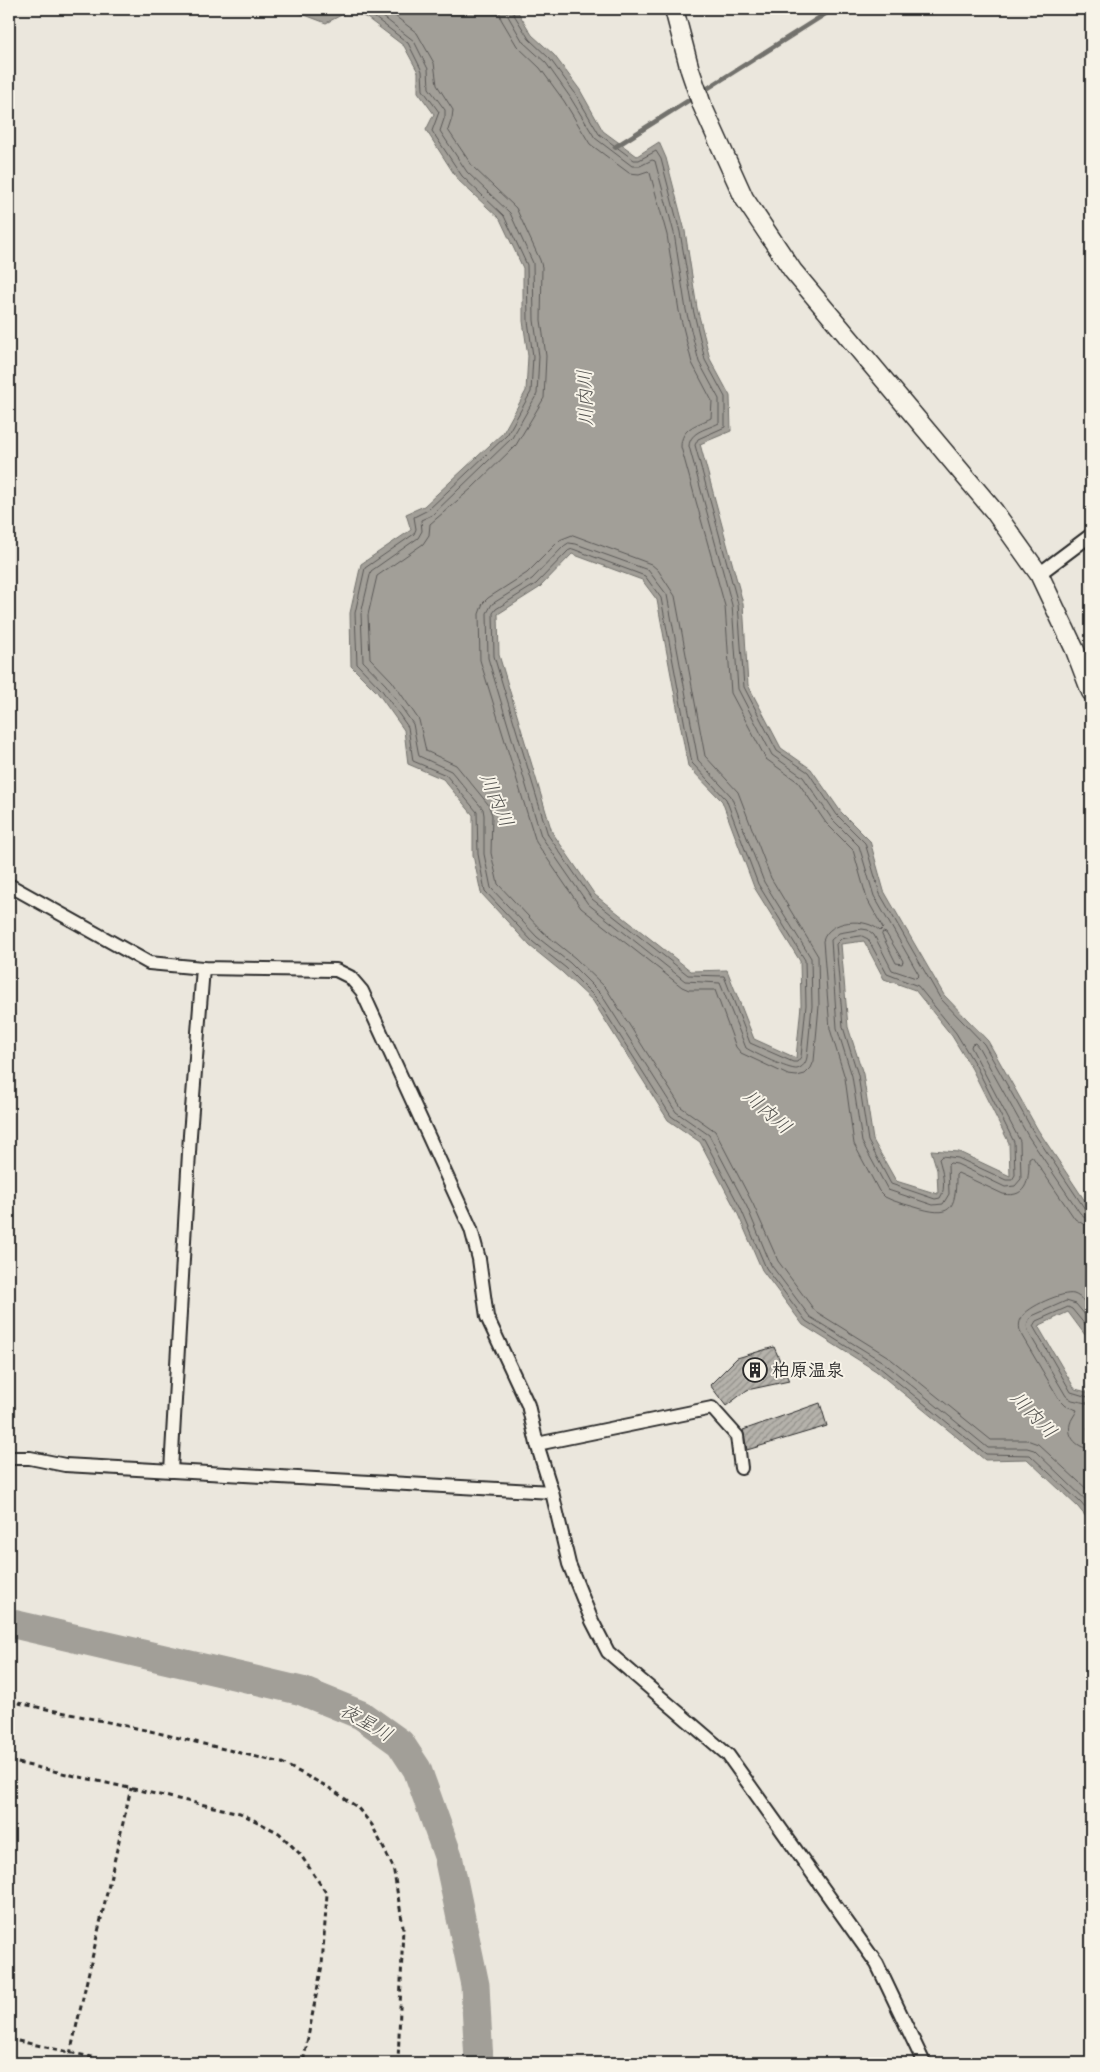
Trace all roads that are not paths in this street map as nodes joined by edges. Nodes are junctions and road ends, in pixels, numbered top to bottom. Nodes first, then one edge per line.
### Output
1 (674, 9) edge
2 (1091, 535) edge
3 (1038, 574) junction
4 (1091, 692) edge
5 (9, 885) edge
6 (203, 968) junction
7 (537, 1444) junction
8 (9, 1458) edge
9 (741, 1468) dead end
10 (171, 1471) junction
11 (552, 1492) junction
12 (924, 2063) edge

1 - 3 street
2 - 3 street
3 - 4 street
5 - 6 street
6 - 7 street
6 - 10 street
7 - 9 street
7 - 11 street
8 - 10 street
10 - 11 street
11 - 12 street

